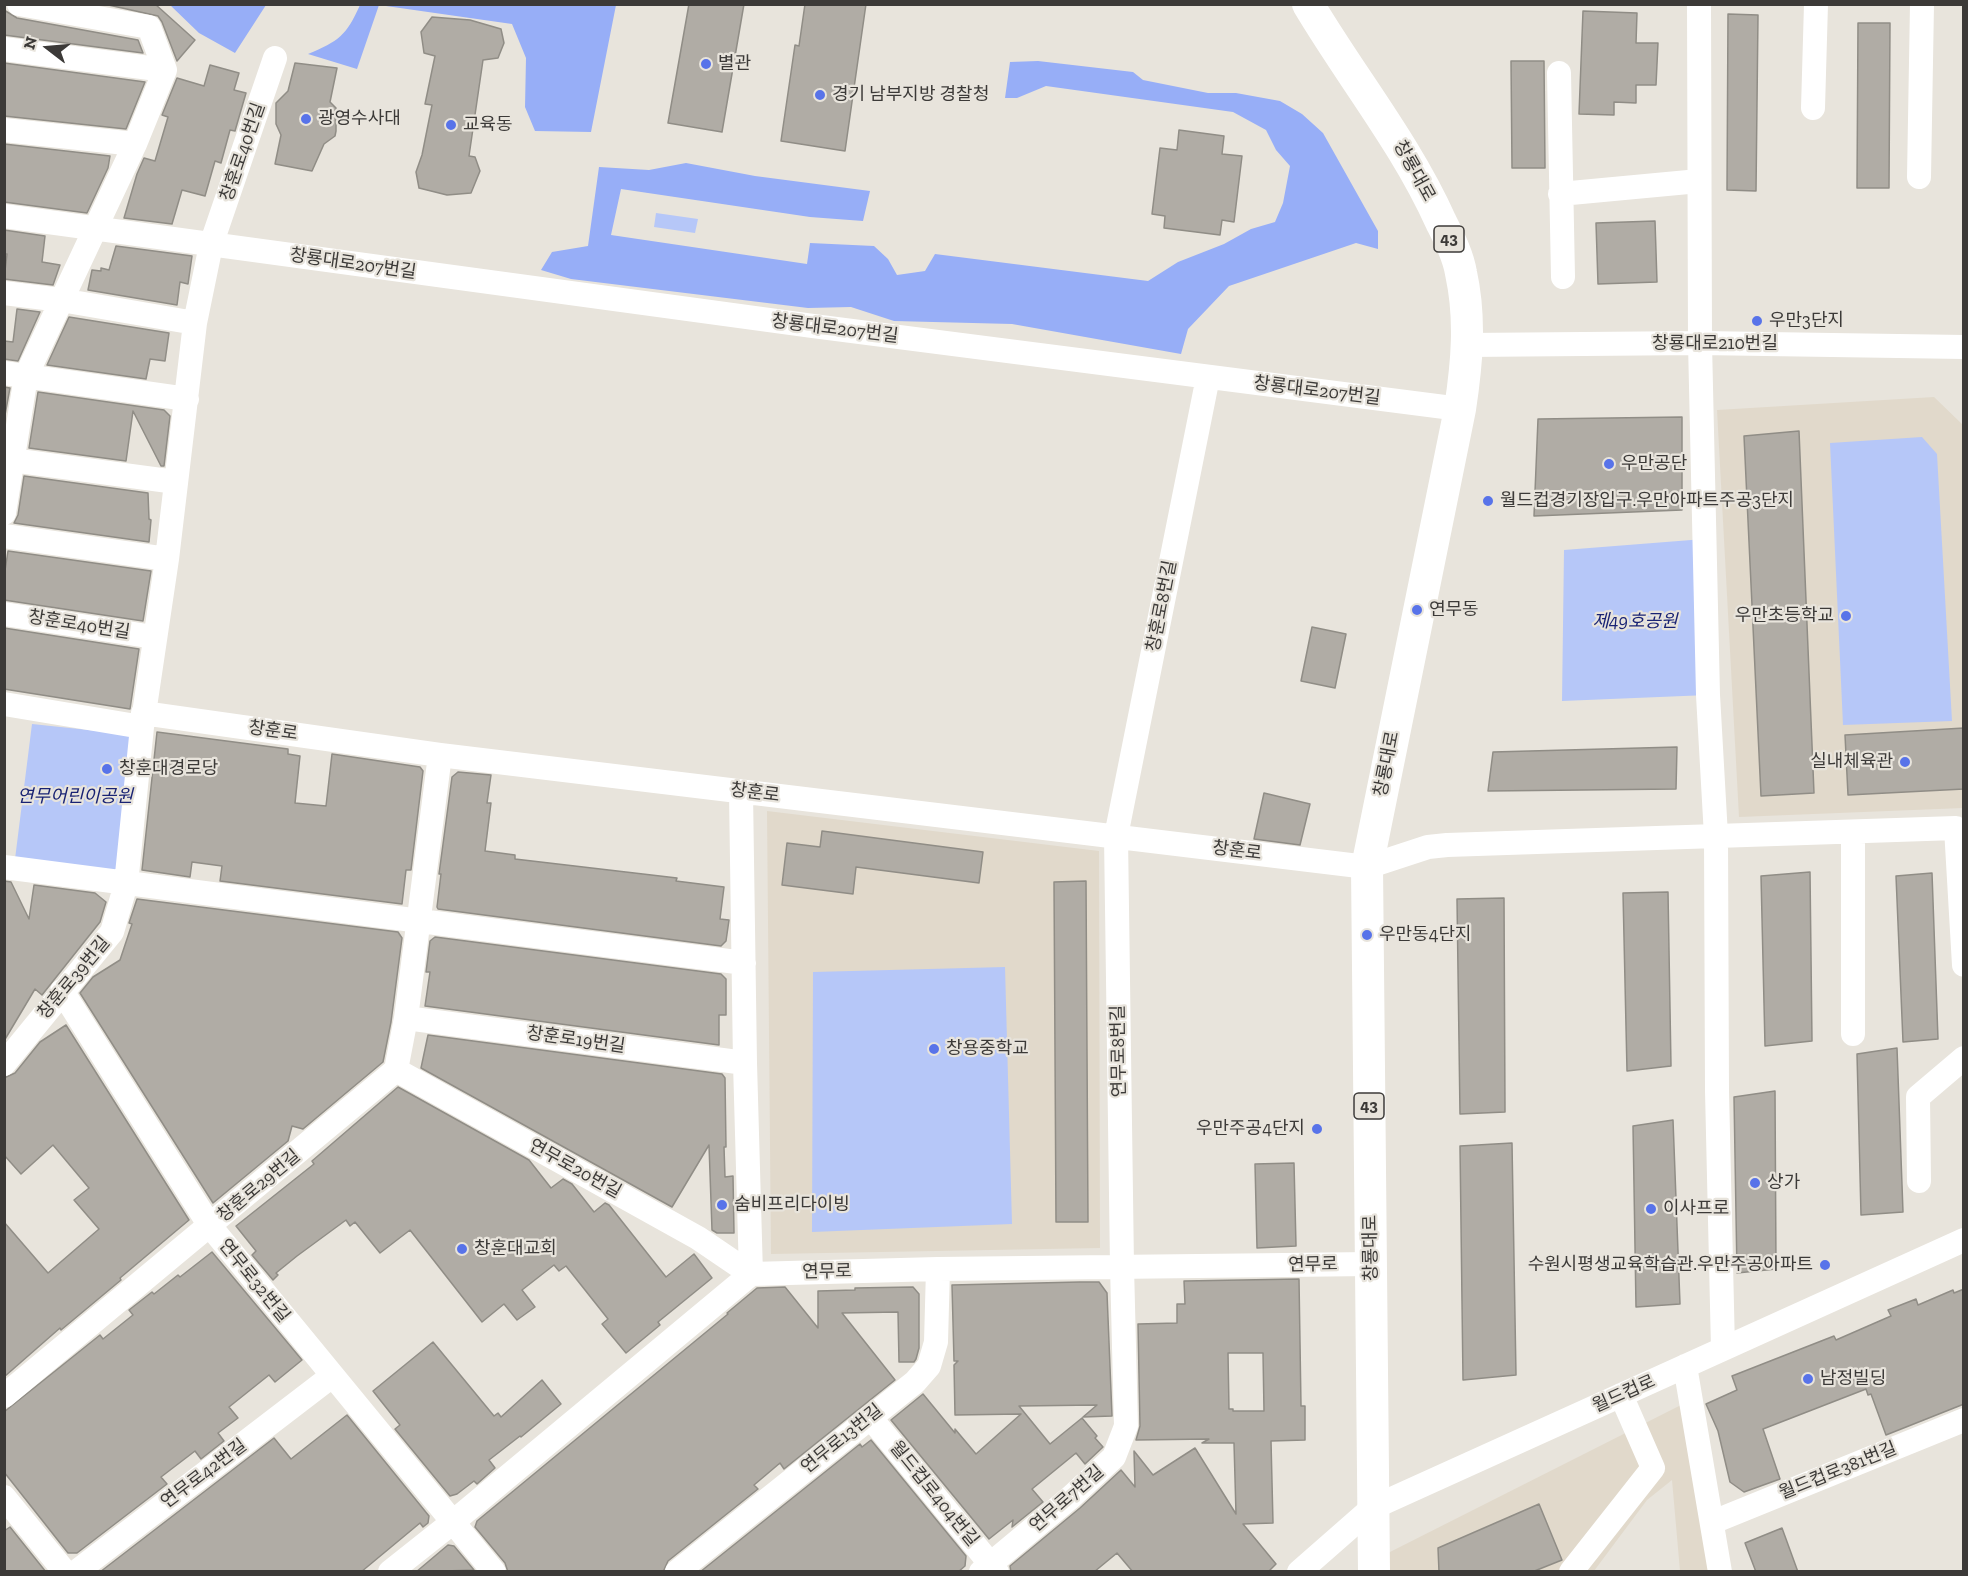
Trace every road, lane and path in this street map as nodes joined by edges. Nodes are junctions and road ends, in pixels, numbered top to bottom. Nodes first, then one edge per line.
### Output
1 (20, 4) edge
2 (1308, 4) edge
3 (1699, 4) edge
4 (1816, 4) edge
5 (1922, 4) edge
6 (4, 49) edge
7 (275, 58) dead end
8 (165, 70) junction
9 (1559, 73) dead end
10 (1813, 108) dead end
11 (4, 130) edge
12 (135, 144) junction
13 (1919, 177) dead end
14 (1699, 181) junction
15 (1560, 194) junction
16 (4, 216) edge
17 (95, 228) junction
18 (211, 245) junction
19 (1563, 277) dead end
20 (4, 293) edge
21 (61, 300) junction
22 (195, 323) junction
23 (1700, 344) junction
24 (1467, 345) junction
25 (1964, 347) edge
26 (15, 375) edge
27 (1208, 377) junction
28 (187, 399) junction
29 (1460, 409) junction
30 (8, 459) edge
31 (176, 482) junction
32 (4, 513) edge
33 (4, 536) edge
34 (167, 559) junction
35 (4, 614) edge
36 (154, 637) junction
37 (4, 704) edge
38 (143, 720) junction
39 (440, 755) junction
40 (741, 792) junction
41 (1853, 832) junction
42 (1116, 836) junction
43 (1716, 836) junction
44 (4, 867) edge
45 (1367, 867) junction
46 (126, 884) junction
47 (419, 921) junction
48 (744, 963) junction
49 (1964, 965) edge
50 (62, 991) junction
51 (406, 1018) junction
52 (1853, 1034) dead end
53 (1964, 1058) edge
54 (745, 1063) junction
55 (4, 1064) edge
56 (396, 1070) junction
57 (1919, 1181) dead end
58 (210, 1226) junction
59 (1964, 1240) edge
60 (1371, 1264) junction
61 (1122, 1266) junction
62 (938, 1269) junction
63 (751, 1274) junction
64 (1724, 1349) junction
65 (1685, 1366) junction
66 (332, 1376) junction
67 (1621, 1395) junction
68 (4, 1396) edge
69 (870, 1417) junction
70 (1964, 1420) edge
71 (4, 1497) edge
72 (1372, 1508) junction
73 (453, 1522) junction
74 (1713, 1522) junction
75 (989, 1569) edge
76 (65, 1572) edge
77 (76, 1572) edge
78 (390, 1572) edge
79 (494, 1572) edge
80 (677, 1572) edge
81 (1299, 1572) edge
82 (1374, 1572) edge
83 (1571, 1572) edge
84 (1720, 1572) edge

1 - 8 street
2 - 24 main road, 창룡대로 / 43
3 - 14 street
4 - 10 street
5 - 13 street
6 - 8 street
7 - 18 street, 창훈로40번길
8 - 12 street
9 - 15 street
11 - 12 street
12 - 17 street
14 - 15 street
14 - 23 street
15 - 19 street
16 - 17 street
17 - 18 street
17 - 21 street
18 - 22 street, 창훈로40번길
18 - 27 street, 창룡대로207번길
20 - 21 street
21 - 22 street
21 - 26 street
22 - 28 street, 창훈로40번길
23 - 24 street, 창룡대로210번길
23 - 25 street, 창룡대로210번길
23 - 43 street
24 - 29 main road, 창룡대로 / 43
26 - 28 street
26 - 30 street
27 - 29 street, 창룡대로207번길
27 - 42 street, 창훈로8번길
28 - 31 street, 창훈로40번길
29 - 45 main road, 창룡대로 / 43
30 - 31 street
30 - 32 street
31 - 34 street, 창훈로40번길
33 - 34 street
34 - 36 street, 창훈로40번길
35 - 36 street, 창훈로40번길
36 - 38 street, 창훈로40번길
37 - 38 street, 창훈로
38 - 39 street, 창훈로
38 - 46 street, 창훈로39번길
39 - 40 street, 창훈로
39 - 47 street
40 - 42 street, 창훈로
40 - 48 street
41 - 43 street
41 - 49 street
41 - 52 street
42 - 45 street, 창훈로
42 - 61 street, 연무로8번길
43 - 45 street
43 - 64 street
44 - 46 street
45 - 60 main road, 창룡대로 / 43
46 - 47 street
46 - 50 street, 창훈로39번길
47 - 48 street
47 - 51 street
48 - 54 street
50 - 55 street, 창훈로39번길
50 - 58 street, 연무로32번길
51 - 54 street, 창훈로19번길
51 - 56 street
53 - 57 street
54 - 63 street
56 - 58 street, 창훈로29번길
56 - 63 street, 연무로20번길
58 - 66 street, 연무로32번길
58 - 68 street, 창훈로29번길
59 - 64 street, 월드컵로
60 - 61 street, 연무로
60 - 72 main road, 창룡대로 / 43
61 - 62 street, 연무로
61 - 75 street, 연무로7번길
62 - 63 street, 연무로
62 - 69 street, 연무로13번길
63 - 73 street
64 - 65 street, 월드컵로
65 - 67 street, 월드컵로
65 - 74 street
66 - 73 street, 연무로32번길
66 - 77 street, 연무로42번길
67 - 72 street, 월드컵로
67 - 83 street
69 - 75 street, 월드컵로404번길
69 - 80 street, 연무로13번길
70 - 74 street, 월드컵로381번길
71 - 76 street
72 - 81 street, 월드컵로
72 - 82 main road, 창룡대로 / 43
73 - 78 street
73 - 79 street, 연무로32번길
74 - 84 street

